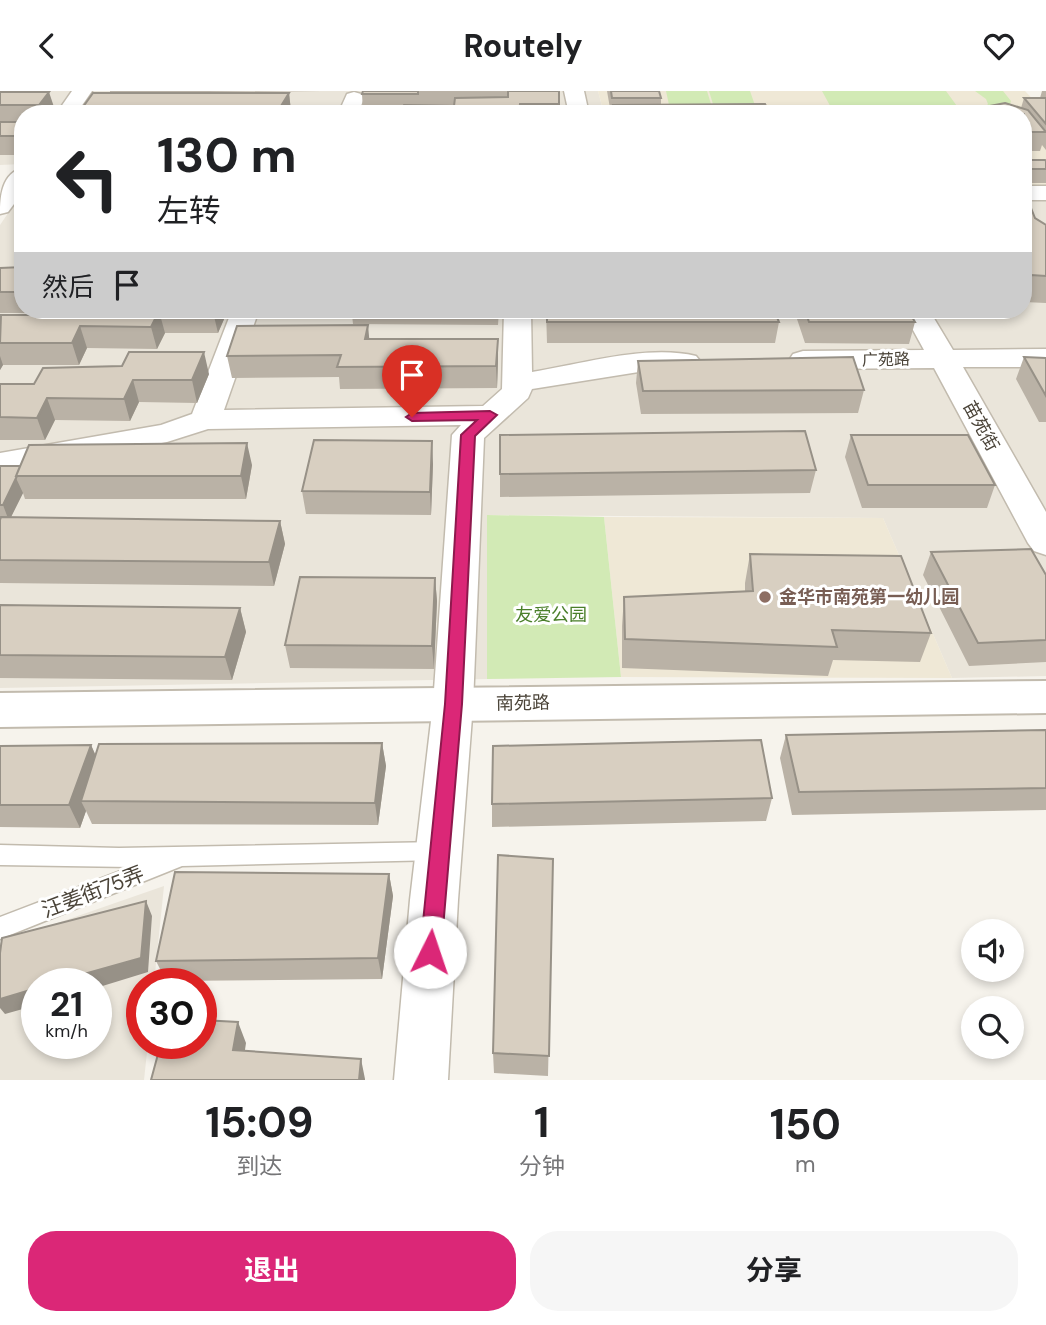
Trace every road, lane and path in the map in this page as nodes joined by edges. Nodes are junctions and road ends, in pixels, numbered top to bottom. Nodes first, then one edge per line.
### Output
1 (14, 188) edge
2 (0, 207) edge
3 (242, 319) edge
4 (517, 319) edge
5 (921, 319) edge
6 (1046, 358) edge
7 (943, 359) junction
8 (713, 361) edge
9 (780, 361) edge
10 (517, 383) junction
11 (490, 415) junction
12 (205, 420) junction
13 (0, 463) edge
14 (1046, 543) edge
15 (1046, 697) edge
16 (453, 704) junction
17 (0, 710) edge
18 (439, 851) junction
19 (0, 855) edge
20 (186, 856) junction
21 (0, 927) edge
22 (421, 1080) edge

1 - 2 street
3 - 12 street
4 - 10 street
5 - 7 street, 苗苑街
6 - 7 street, 广苑路
7 - 9 street, 广苑路
7 - 14 street, 苗苑街
8 - 10 street
10 - 11 street
11 - 12 street
11 - 16 street
12 - 13 street
15 - 16 street, 南苑路
16 - 17 street, 南苑路
16 - 18 street
18 - 20 lane
18 - 22 street
19 - 20 lane
20 - 21 lane, 汪姜街75弄

